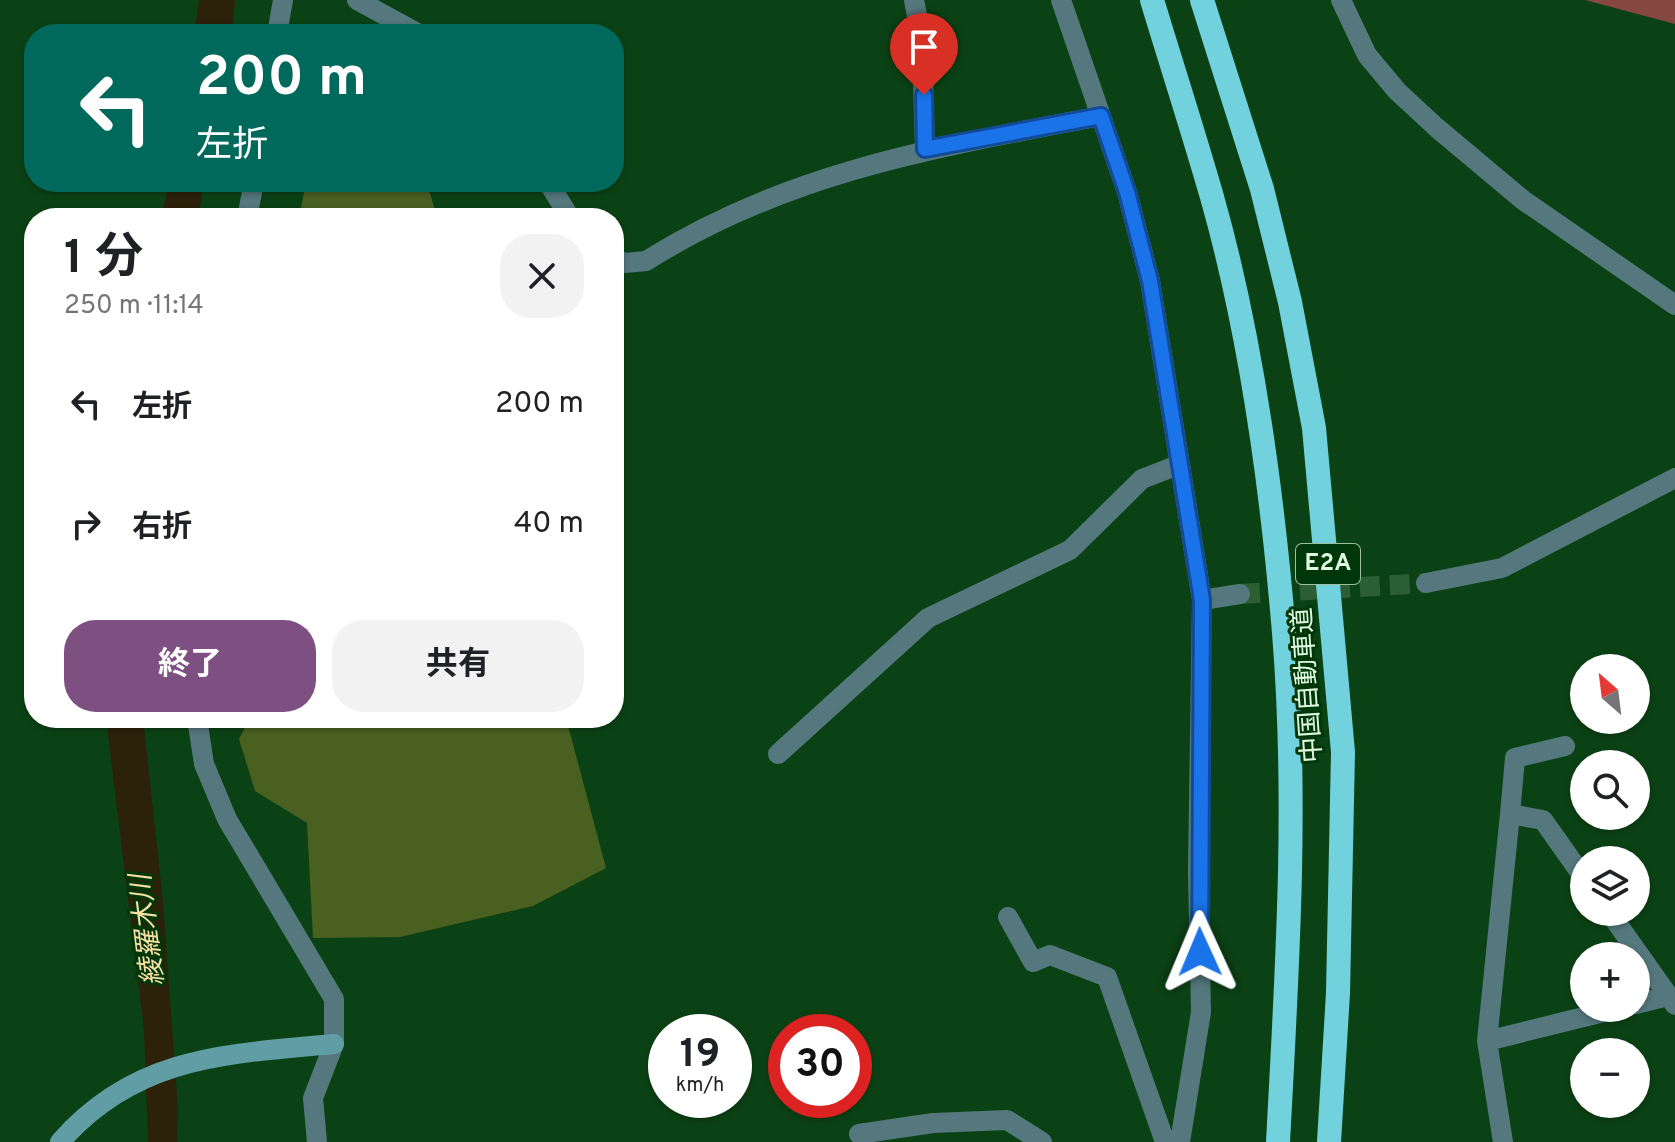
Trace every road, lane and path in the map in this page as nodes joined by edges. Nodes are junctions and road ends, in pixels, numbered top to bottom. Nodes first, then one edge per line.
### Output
1 (283, 0) edge
2 (357, 0) edge
3 (914, 0) edge
4 (1061, 0) edge
5 (1152, 0) edge
6 (1202, 0) edge
7 (1341, 0) edge
8 (279, 24) edge
9 (401, 24) edge
10 (1101, 116) junction
11 (925, 149) junction
12 (624, 263) edge
13 (1675, 305) edge
14 (1178, 465) junction
15 (1675, 478) edge
16 (1426, 583) tunnel mouth
17 (1240, 594) tunnel mouth
18 (1202, 600) junction
19 (199, 728) edge
20 (1565, 746) dead end
21 (778, 754) dead end
22 (1510, 814) junction
23 (1570, 858) edge
24 (1008, 917) dead end
25 (1619, 926) edge
26 (1672, 1000) edge
27 (1650, 1002) edge
28 (1570, 1020) edge
29 (1487, 1041) junction
30 (334, 1044) junction
31 (859, 1134) dead end
32 (60, 1142) edge
33 (317, 1142) edge
34 (1042, 1142) edge
35 (1165, 1142) edge
36 (1180, 1142) edge
37 (1278, 1142) edge
38 (1329, 1142) edge
39 (1503, 1142) edge

1 - 8 street
2 - 9 street
3 - 11 street
4 - 10 street
5 - 37 highway, 中国自動車道 / E2A
6 - 38 highway, 中国自動車道 / E2A
7 - 13 street
10 - 11 street
10 - 14 street
11 - 12 street
14 - 18 street
14 - 21 street
15 - 16 street
17 - 18 street
18 - 36 street
19 - 30 street
20 - 22 street
22 - 23 street
22 - 29 street
24 - 35 street
25 - 26 street
26 - 27 street
28 - 29 street
29 - 39 street
30 - 32 street
30 - 33 street
31 - 34 street

